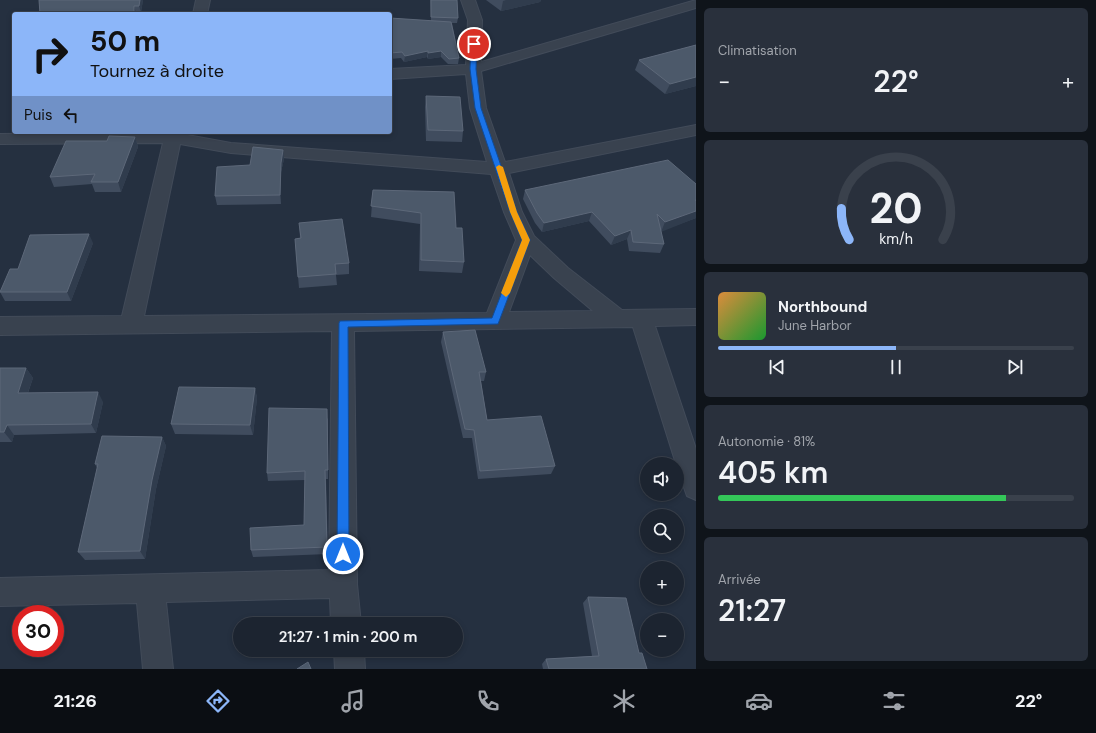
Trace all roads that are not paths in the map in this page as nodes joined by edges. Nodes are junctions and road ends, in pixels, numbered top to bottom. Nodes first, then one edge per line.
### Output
1 (203, 0) edge
2 (468, 0) edge
3 (696, 4) edge
4 (200, 12) edge
5 (473, 69) junction
6 (392, 74) edge
7 (696, 130) edge
8 (173, 135) edge
9 (0, 140) edge
10 (500, 169) junction
11 (526, 240) junction
12 (696, 317) edge
13 (617, 318) junction
14 (641, 318) junction
15 (495, 321) junction
16 (343, 323) junction
17 (132, 324) junction
18 (0, 326) edge
19 (696, 488) edge
20 (343, 584) junction
21 (150, 589) junction
22 (0, 592) edge
23 (345, 617) edge
24 (349, 657) edge
25 (158, 669) edge
26 (350, 669) edge

1 - 4 street
2 - 5 street
3 - 5 street
5 - 6 street
5 - 10 street
7 - 10 street
8 - 9 street
8 - 10 street
8 - 17 street
10 - 11 street
11 - 13 street
11 - 15 street
12 - 14 street
13 - 14 street
13 - 15 street
14 - 19 street
15 - 16 street
16 - 17 street
16 - 20 street
17 - 18 street
20 - 21 street
20 - 23 street
21 - 22 street
21 - 25 street
24 - 26 street

